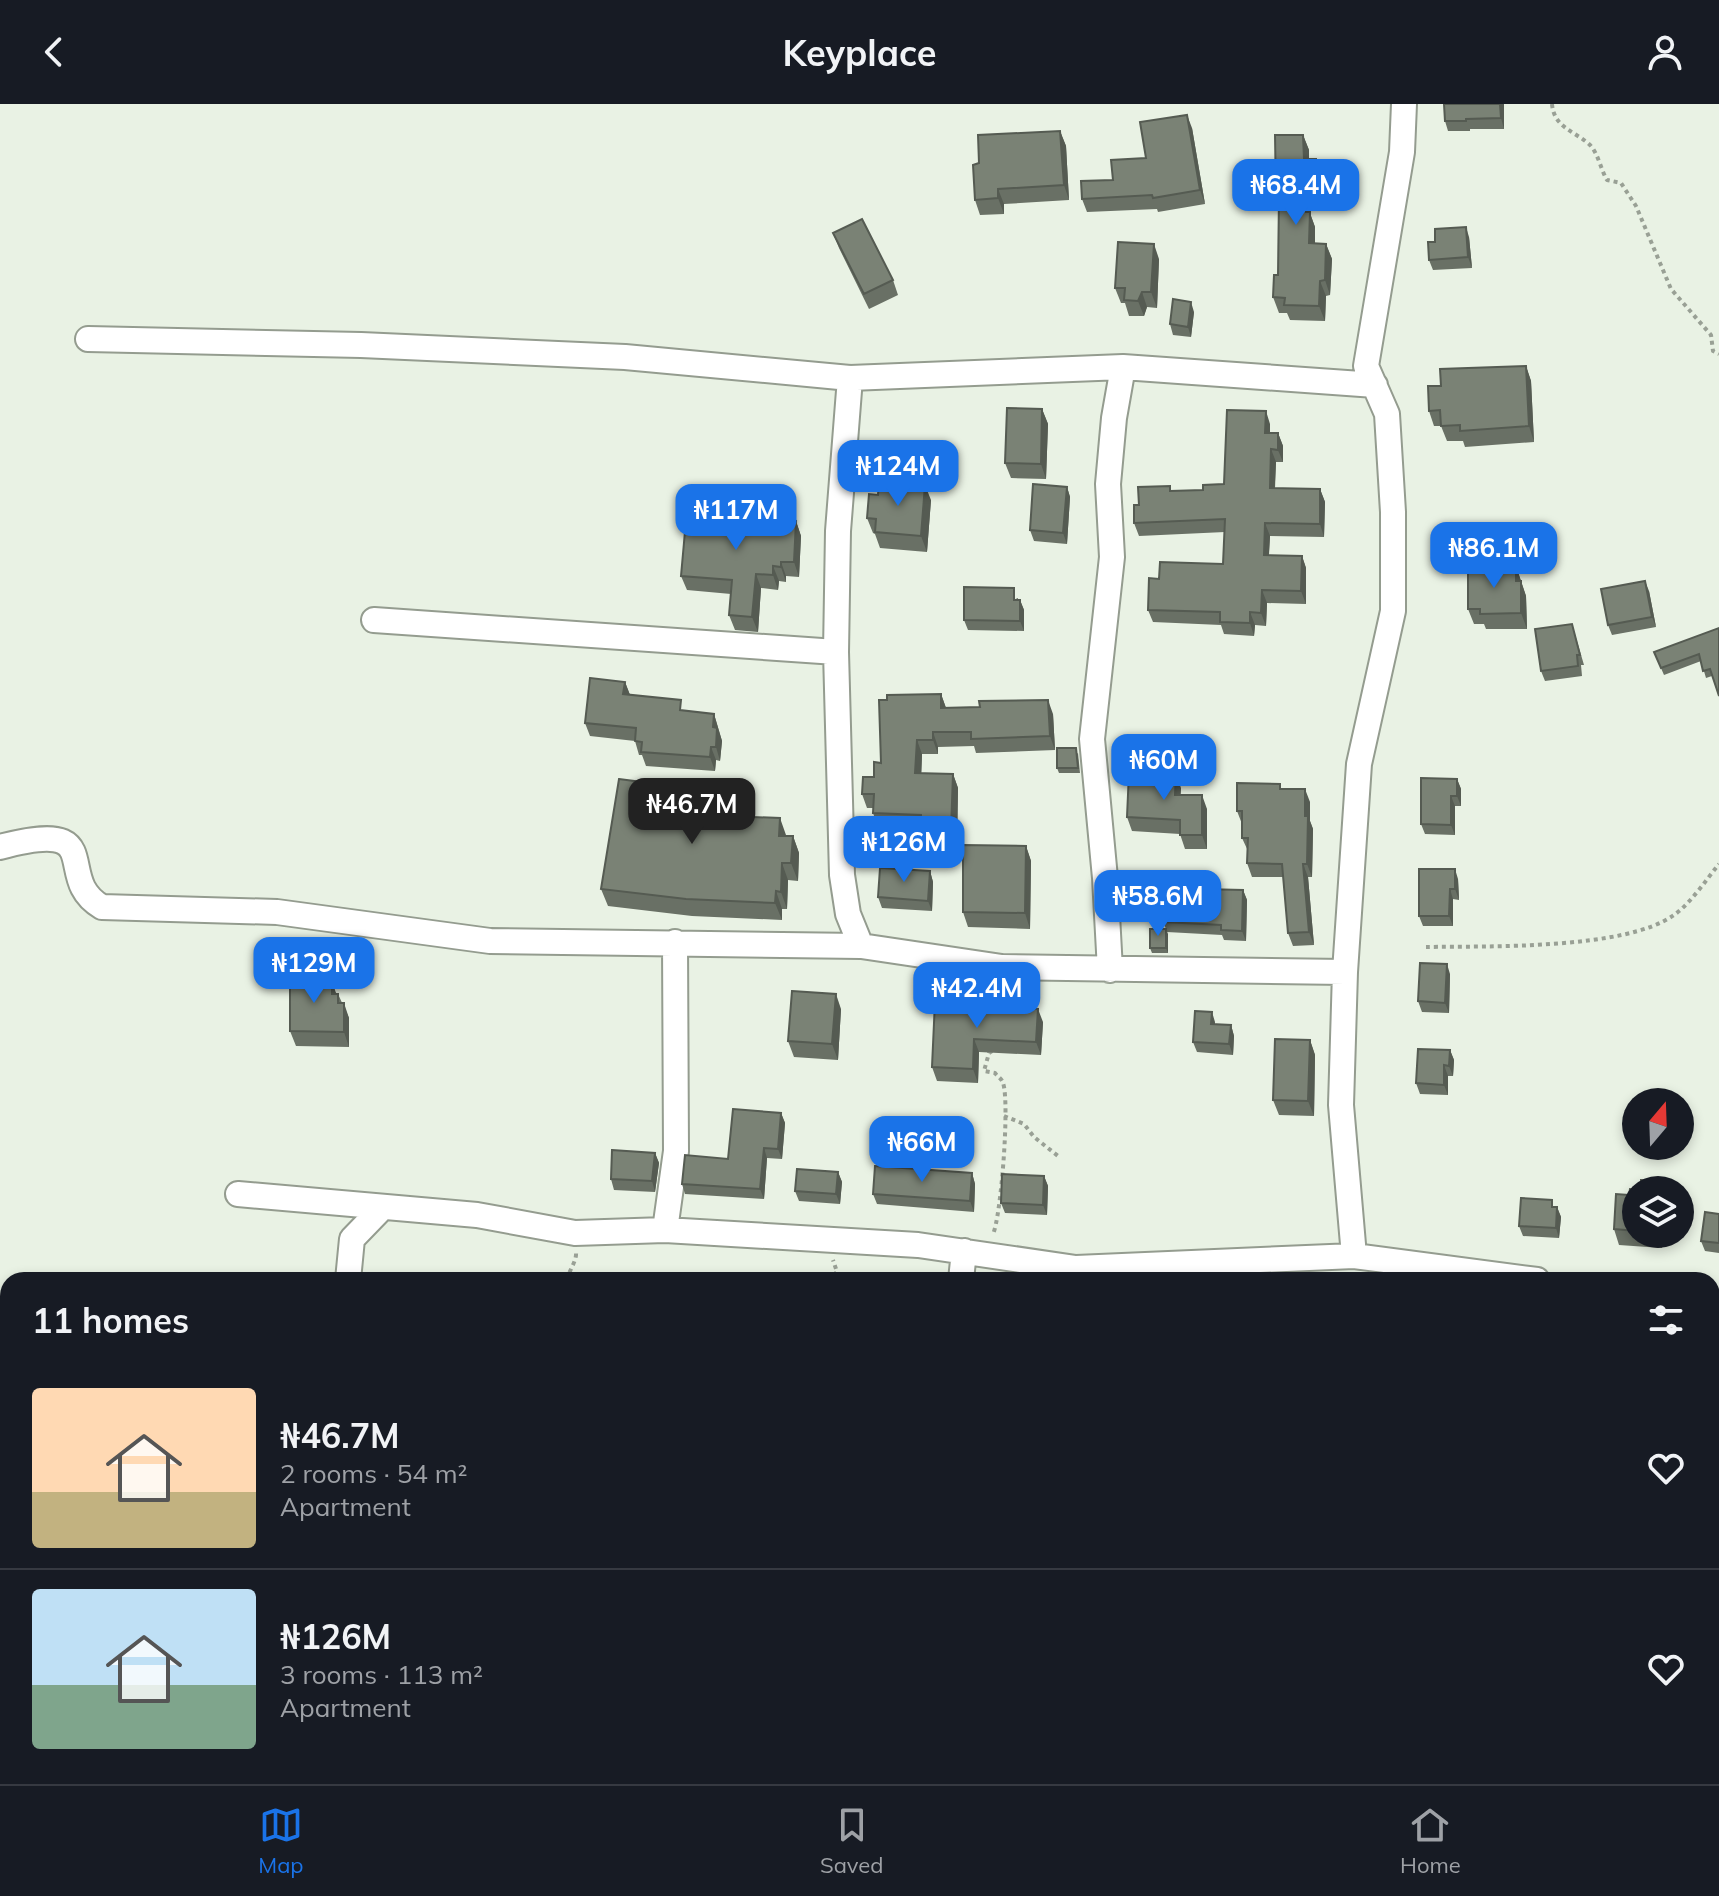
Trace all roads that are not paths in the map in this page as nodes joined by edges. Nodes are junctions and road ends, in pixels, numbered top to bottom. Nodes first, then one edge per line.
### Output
1 (1404, 104) edge
2 (88, 339) dead end
3 (1123, 367) junction
4 (850, 378) junction
5 (1375, 385) junction
6 (374, 620) dead end
7 (836, 652) junction
8 (0, 847) edge
9 (675, 942) junction
10 (861, 946) junction
11 (1110, 970) junction
12 (1345, 972) junction
13 (238, 1194) dead end
14 (382, 1208) junction
15 (665, 1230) junction
16 (964, 1251) junction
17 (1354, 1256) junction
18 (349, 1272) edge
19 (962, 1272) edge
20 (1476, 1272) edge

1 - 5 street
2 - 4 street
3 - 4 street
3 - 5 street
3 - 11 street
4 - 7 street
5 - 12 street
6 - 7 street
7 - 10 street
8 - 9 street
9 - 10 street
9 - 15 street
10 - 11 street
11 - 12 street
12 - 17 street
13 - 14 street
14 - 15 street
14 - 18 street
15 - 16 street
16 - 17 street
16 - 19 street
17 - 20 street

